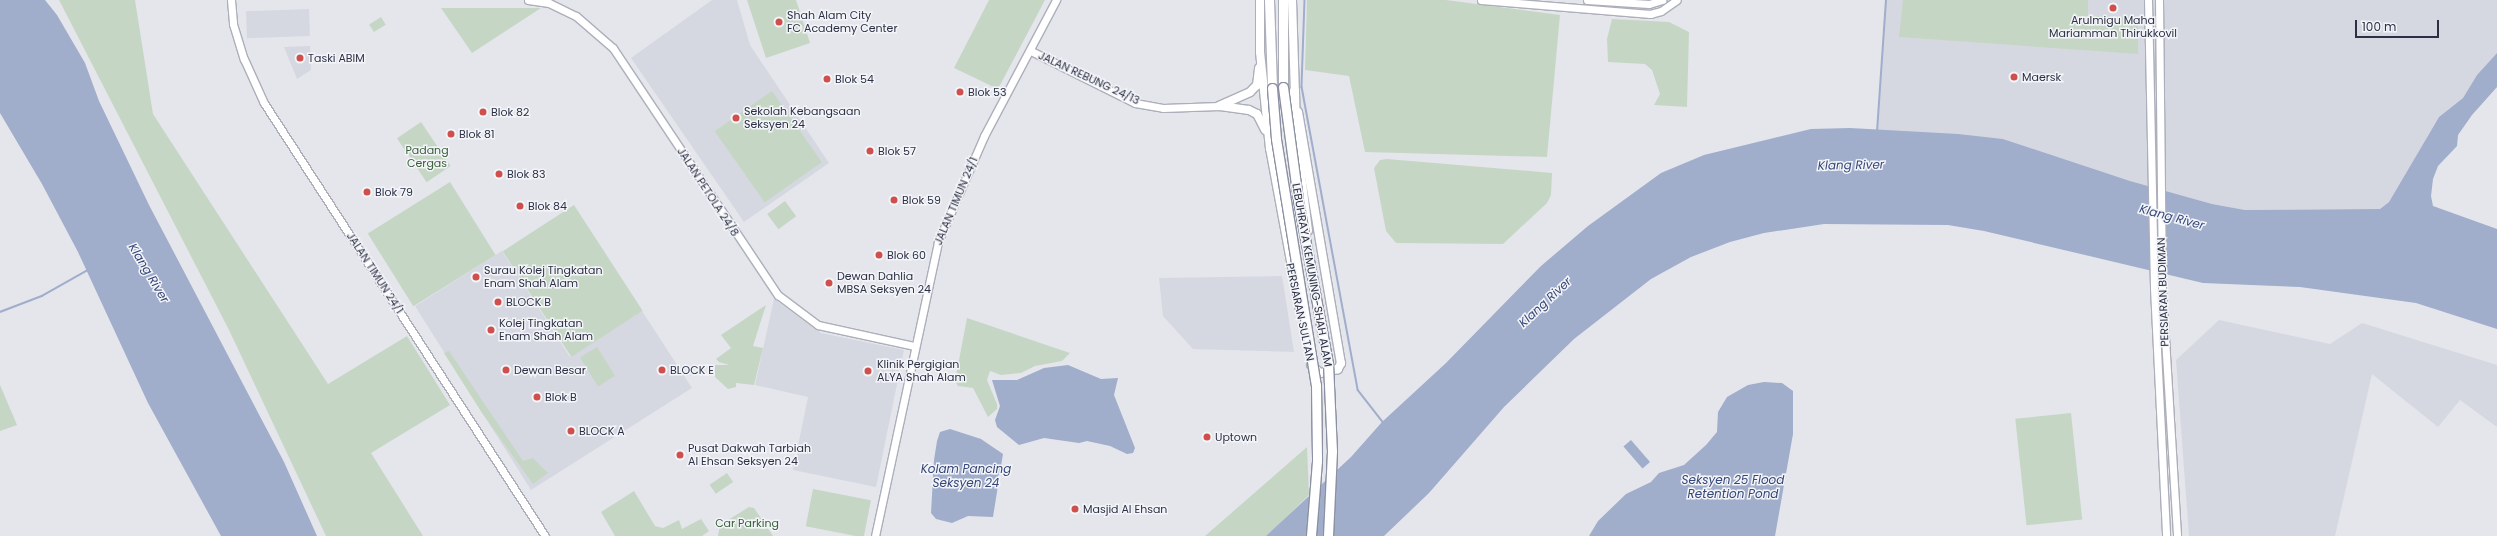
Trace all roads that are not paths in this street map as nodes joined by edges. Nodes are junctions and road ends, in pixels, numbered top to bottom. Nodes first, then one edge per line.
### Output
1 (231, 0) edge
2 (528, 0) edge
3 (1056, 0) edge
4 (1260, 0) edge
5 (1269, 0) edge
6 (1283, 0) edge
7 (1292, 0) edge
8 (1481, 0) edge
9 (1587, 0) edge
10 (1662, 0) edge
11 (1677, 0) edge
12 (2148, 0) edge
13 (2159, 0) edge
14 (1031, 51) junction
15 (1260, 52) junction
16 (1294, 90) junction
17 (1219, 106) junction
18 (1270, 148) junction
19 (1308, 248) junction
20 (914, 346) junction
21 (545, 536) edge
22 (875, 536) edge
23 (1311, 536) edge
24 (1328, 536) edge
25 (2166, 536) edge
26 (2177, 536) edge

1 - 21 street, JALAN TIMUN 24/1
2 - 20 street, JALAN PETOLA 24/8
3 - 14 street, JALAN TIMUN 24/1
4 - 15 main road, PERSIARAN SULTAN
5 - 23 highway, LEBUHRAYA KEMUNING-SHAH ALAM, bridge
6 - 19 highway, LEBUHRAYA KEMUNING-SHAH ALAM, bridge
7 - 16 main road, PERSIARAN SULTAN
8 - 11 street
9 - 10 street
12 - 25 street, PERSIARAN BUDIMAN
13 - 26 street, PERSIARAN BUDIMAN
14 - 17 street, JALAN REBUNG 24/13
14 - 20 street, JALAN TIMUN 24/1
15 - 17 main road
15 - 18 main road, PERSIARAN SULTAN
16 - 18 main road, PERSIARAN SULTAN
16 - 19 highway, bridge
17 - 18 main road
19 - 24 highway, LEBUHRAYA KEMUNING-SHAH ALAM, bridge
20 - 22 street, JALAN TIMUN 24/1

